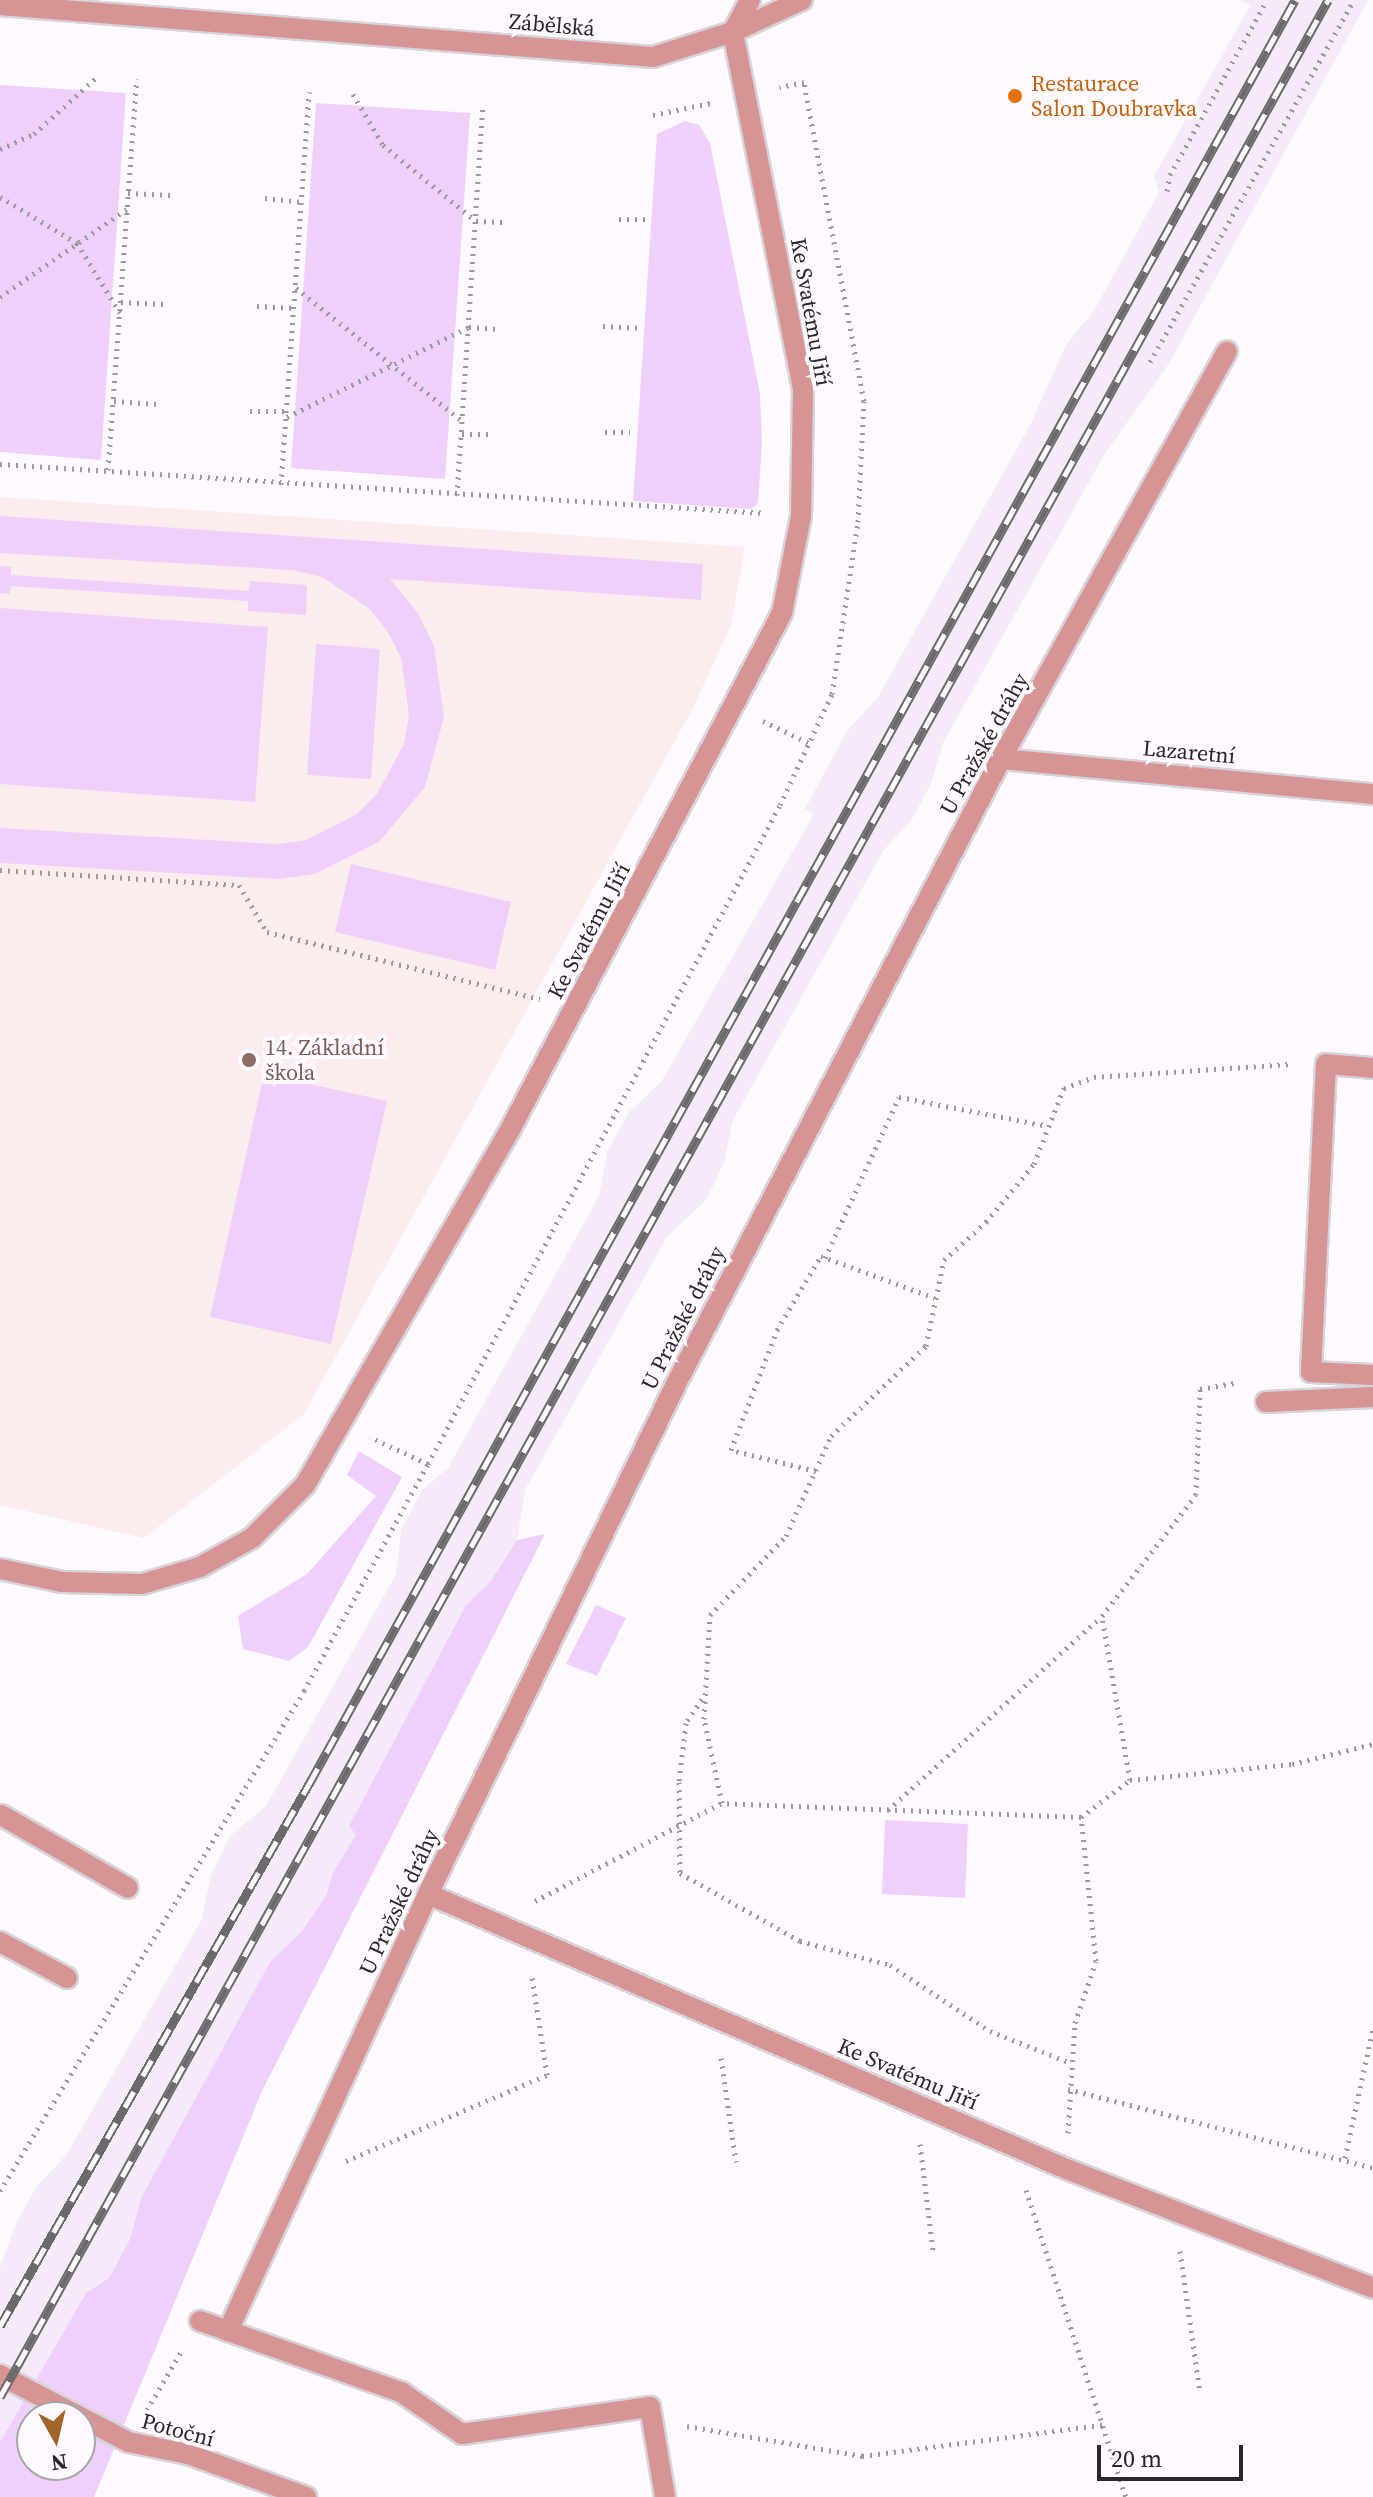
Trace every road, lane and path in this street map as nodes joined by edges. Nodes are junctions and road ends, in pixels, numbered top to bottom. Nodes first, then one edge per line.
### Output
1 (750, 0) edge
2 (802, 0) edge
3 (1267, 0) edge
4 (1354, 0) edge
5 (0, 5) edge
6 (120, 7) edge
7 (733, 32) junction
8 (98, 76) dead end
9 (137, 79) dead end
10 (804, 82) dead end
11 (309, 92) dead end
12 (353, 94) dead end
13 (483, 104) dead end
14 (0, 149) edge
15 (1167, 191) dead end
16 (128, 193) junction
17 (171, 195) dead end
18 (0, 197) edge
19 (265, 198) dead end
20 (302, 202) junction
21 (128, 208) junction
22 (619, 219) dead end
23 (645, 219) dead end
24 (476, 221) junction
25 (503, 222) dead end
26 (77, 243) junction
27 (296, 287) junction
28 (0, 297) edge
29 (121, 302) junction
30 (164, 304) dead end
31 (257, 306) dead end
32 (294, 308) junction
33 (120, 313) junction
34 (603, 326) dead end
35 (469, 327) junction
36 (637, 328) dead end
37 (498, 329) dead end
38 (1227, 351) dead end
39 (1150, 362) dead end
40 (114, 401) junction
41 (157, 404) dead end
42 (250, 411) dead end
43 (287, 414) junction
44 (463, 422) junction
45 (605, 432) dead end
46 (630, 432) dead end
47 (462, 434) junction
48 (492, 434) dead end
49 (0, 464) edge
50 (108, 470) junction
51 (281, 484) junction
52 (457, 495) junction
53 (801, 516) junction
54 (758, 719) dead end
55 (809, 743) junction
56 (1001, 759) junction
57 (1373, 794) edge
58 (0, 870) edge
59 (534, 998) dead end
60 (1326, 1064) junction
61 (1373, 1068) edge
62 (1048, 1126) junction
63 (825, 1258) junction
64 (935, 1298) junction
65 (1373, 1375) edge
66 (1373, 1397) edge
67 (1266, 1402) joint
68 (341, 1424) junction
69 (428, 1464) junction
70 (816, 1471) junction
71 (0, 1569) edge
72 (1102, 1616) junction
73 (703, 1698) junction
74 (1373, 1744) edge
75 (1130, 1780) junction
76 (722, 1803) junction
77 (888, 1810) junction
78 (1, 1815) edge
79 (1081, 1817) junction
80 (680, 1828) junction
81 (128, 1888) dead end
82 (428, 1894) junction
83 (494, 1922) junction
84 (525, 1936) junction
85 (0, 1942) edge
86 (67, 1978) dead end
87 (715, 2018) junction
88 (1373, 2028) edge
89 (1071, 2063) junction
90 (1068, 2089) junction
91 (914, 2103) junction
92 (1013, 2146) junction
93 (1345, 2158) junction
94 (736, 2162) dead end
95 (1373, 2168) edge
96 (1069, 2170) junction
97 (296, 2182) junction
98 (0, 2191) edge
99 (1175, 2211) junction
100 (933, 2250) dead end
101 (1373, 2288) edge
102 (200, 2321) joint
103 (228, 2331) junction
104 (0, 2375) edge
105 (1200, 2393) dead end
106 (652, 2420) junction
107 (1102, 2425) junction
108 (128, 2442) junction
109 (306, 2497) edge
110 (665, 2497) edge
111 (1126, 2497) edge

1 - 7 street
2 - 7 street, Zábělská
3 - 15 path
4 - 39 path
5 - 6 street, Zábělská
6 - 7 street, Zábělská
7 - 53 street, Ke Svatému Jiří
8 - 14 path
9 - 16 path
10 - 55 path
11 - 20 path
12 - 24 path
13 - 24 path
16 - 17 path
16 - 21 path
18 - 26 path
19 - 20 path
20 - 27 path
21 - 26 path
21 - 29 path
22 - 23 path
24 - 25 path
24 - 35 path
26 - 28 path
26 - 33 path
27 - 32 path
27 - 44 path
29 - 30 path
29 - 33 path
31 - 32 path
32 - 43 path
33 - 40 path
34 - 36 path
35 - 37 path
35 - 43 path
35 - 44 path
38 - 56 street, U Pražské dráhy
40 - 41 path
40 - 50 path
42 - 43 path
43 - 51 path
44 - 47 path
45 - 46 path
47 - 48 path
47 - 52 path
49 - 50 path
50 - 51 path
51 - 52 path
52 - 53 path
53 - 68 street, Ke Svatému Jiří
54 - 55 path
55 - 69 path
56 - 57 street, Lazaretní
56 - 82 street, U Pražské dráhy
58 - 59 path
60 - 61 street
60 - 62 path
60 - 65 street
62 - 63 path
62 - 64 path
63 - 64 path
63 - 70 path
64 - 70 path
66 - 67 street
67 - 72 path
68 - 69 path
68 - 71 street, Ke Svatému Jiří
69 - 98 path
70 - 73 path
72 - 75 path
72 - 77 path
73 - 76 path
73 - 80 path
74 - 75 path
75 - 79 path
76 - 77 path
76 - 80 path
77 - 79 path
78 - 81 street
79 - 89 path
80 - 83 path
80 - 89 path
82 - 83 street, Ke Svatému Jiří
82 - 97 street, U Pražské dráhy
83 - 84 street, Ke Svatému Jiří
84 - 87 street, Ke Svatému Jiří
84 - 97 path
85 - 86 street
87 - 91 street, Ke Svatému Jiří
87 - 94 path
88 - 93 path
89 - 90 path
90 - 93 path
90 - 96 path
91 - 92 street, Ke Svatému Jiří
91 - 100 path
92 - 96 street, Ke Svatému Jiří
92 - 107 path
93 - 95 path
96 - 99 street, Ke Svatému Jiří
97 - 103 street, U Pražské dráhy
99 - 101 street, Ke Svatému Jiří
99 - 105 path
102 - 103 street
102 - 108 path
103 - 106 street
104 - 108 street, Potoční
106 - 107 path
106 - 110 street
107 - 111 path
108 - 109 street, Potoční

